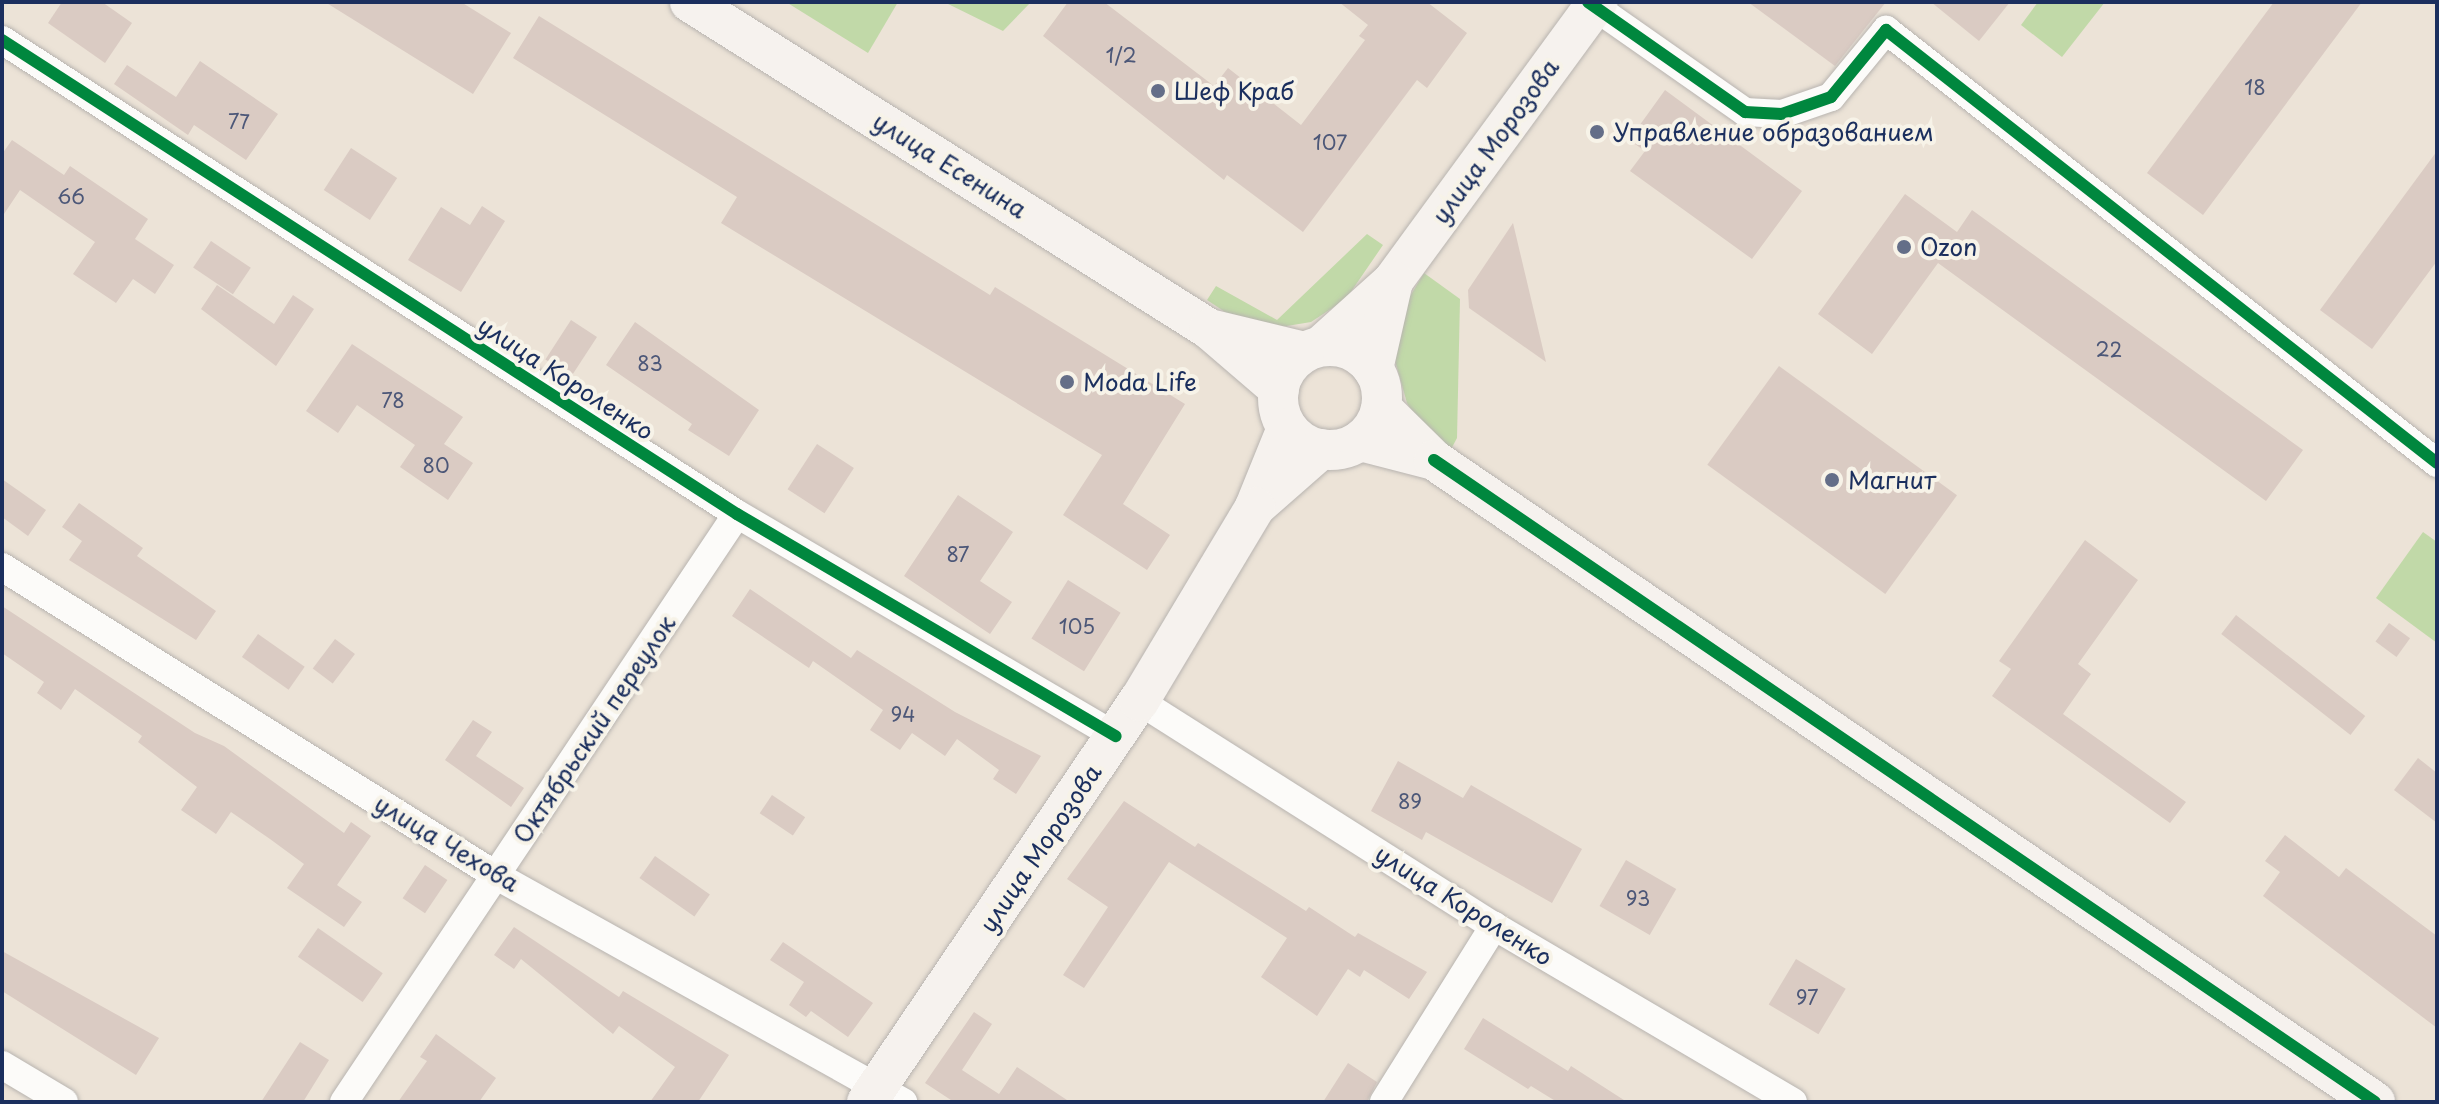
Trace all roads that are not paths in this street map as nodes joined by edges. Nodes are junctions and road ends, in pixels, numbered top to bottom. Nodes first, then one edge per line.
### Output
1 (690, 2) edge
2 (1593, 3) edge
3 (2, 40) edge
4 (1393, 281) junction
5 (1209, 329) junction
6 (1313, 349) junction
7 (1373, 369) junction
8 (1279, 389) junction
9 (1381, 408) junction
10 (1287, 428) junction
11 (1360, 441) junction
12 (1321, 449) junction
13 (1434, 460) junction
14 (2437, 463) edge
15 (1255, 507) junction
16 (737, 514) junction
17 (2, 567) edge
18 (1139, 701) junction
19 (1116, 736) junction
20 (497, 876) junction
21 (1494, 926) junction
22 (2, 1065) edge
23 (882, 1097) edge
24 (64, 1102) edge
25 (344, 1102) edge
26 (1384, 1102) edge
27 (1793, 1102) edge
28 (2375, 1102) edge

1 - 5 street, улица Есенина
2 - 4 street, улица Морозова
2 - 14 street
3 - 16 street, улица Короленко
4 - 6 street
4 - 7 street
5 - 6 street
5 - 8 street
6 - 7 street
6 - 8 street
7 - 9 street
8 - 10 street
9 - 11 street
9 - 13 street
10 - 12 street
10 - 15 street
11 - 12 street
11 - 13 street
12 - 15 street
13 - 28 street
15 - 18 street, улица Морозова
16 - 19 street, улица Короленко
16 - 20 street, Октябрьский переулок
17 - 20 street, улица Чехова
18 - 19 street, улица Морозова
18 - 21 street, улица Короленко
19 - 23 street, улица Морозова
20 - 23 street, улица Чехова
20 - 25 street, Октябрьский переулок
21 - 26 street
21 - 27 street, улица Короленко
22 - 24 street

